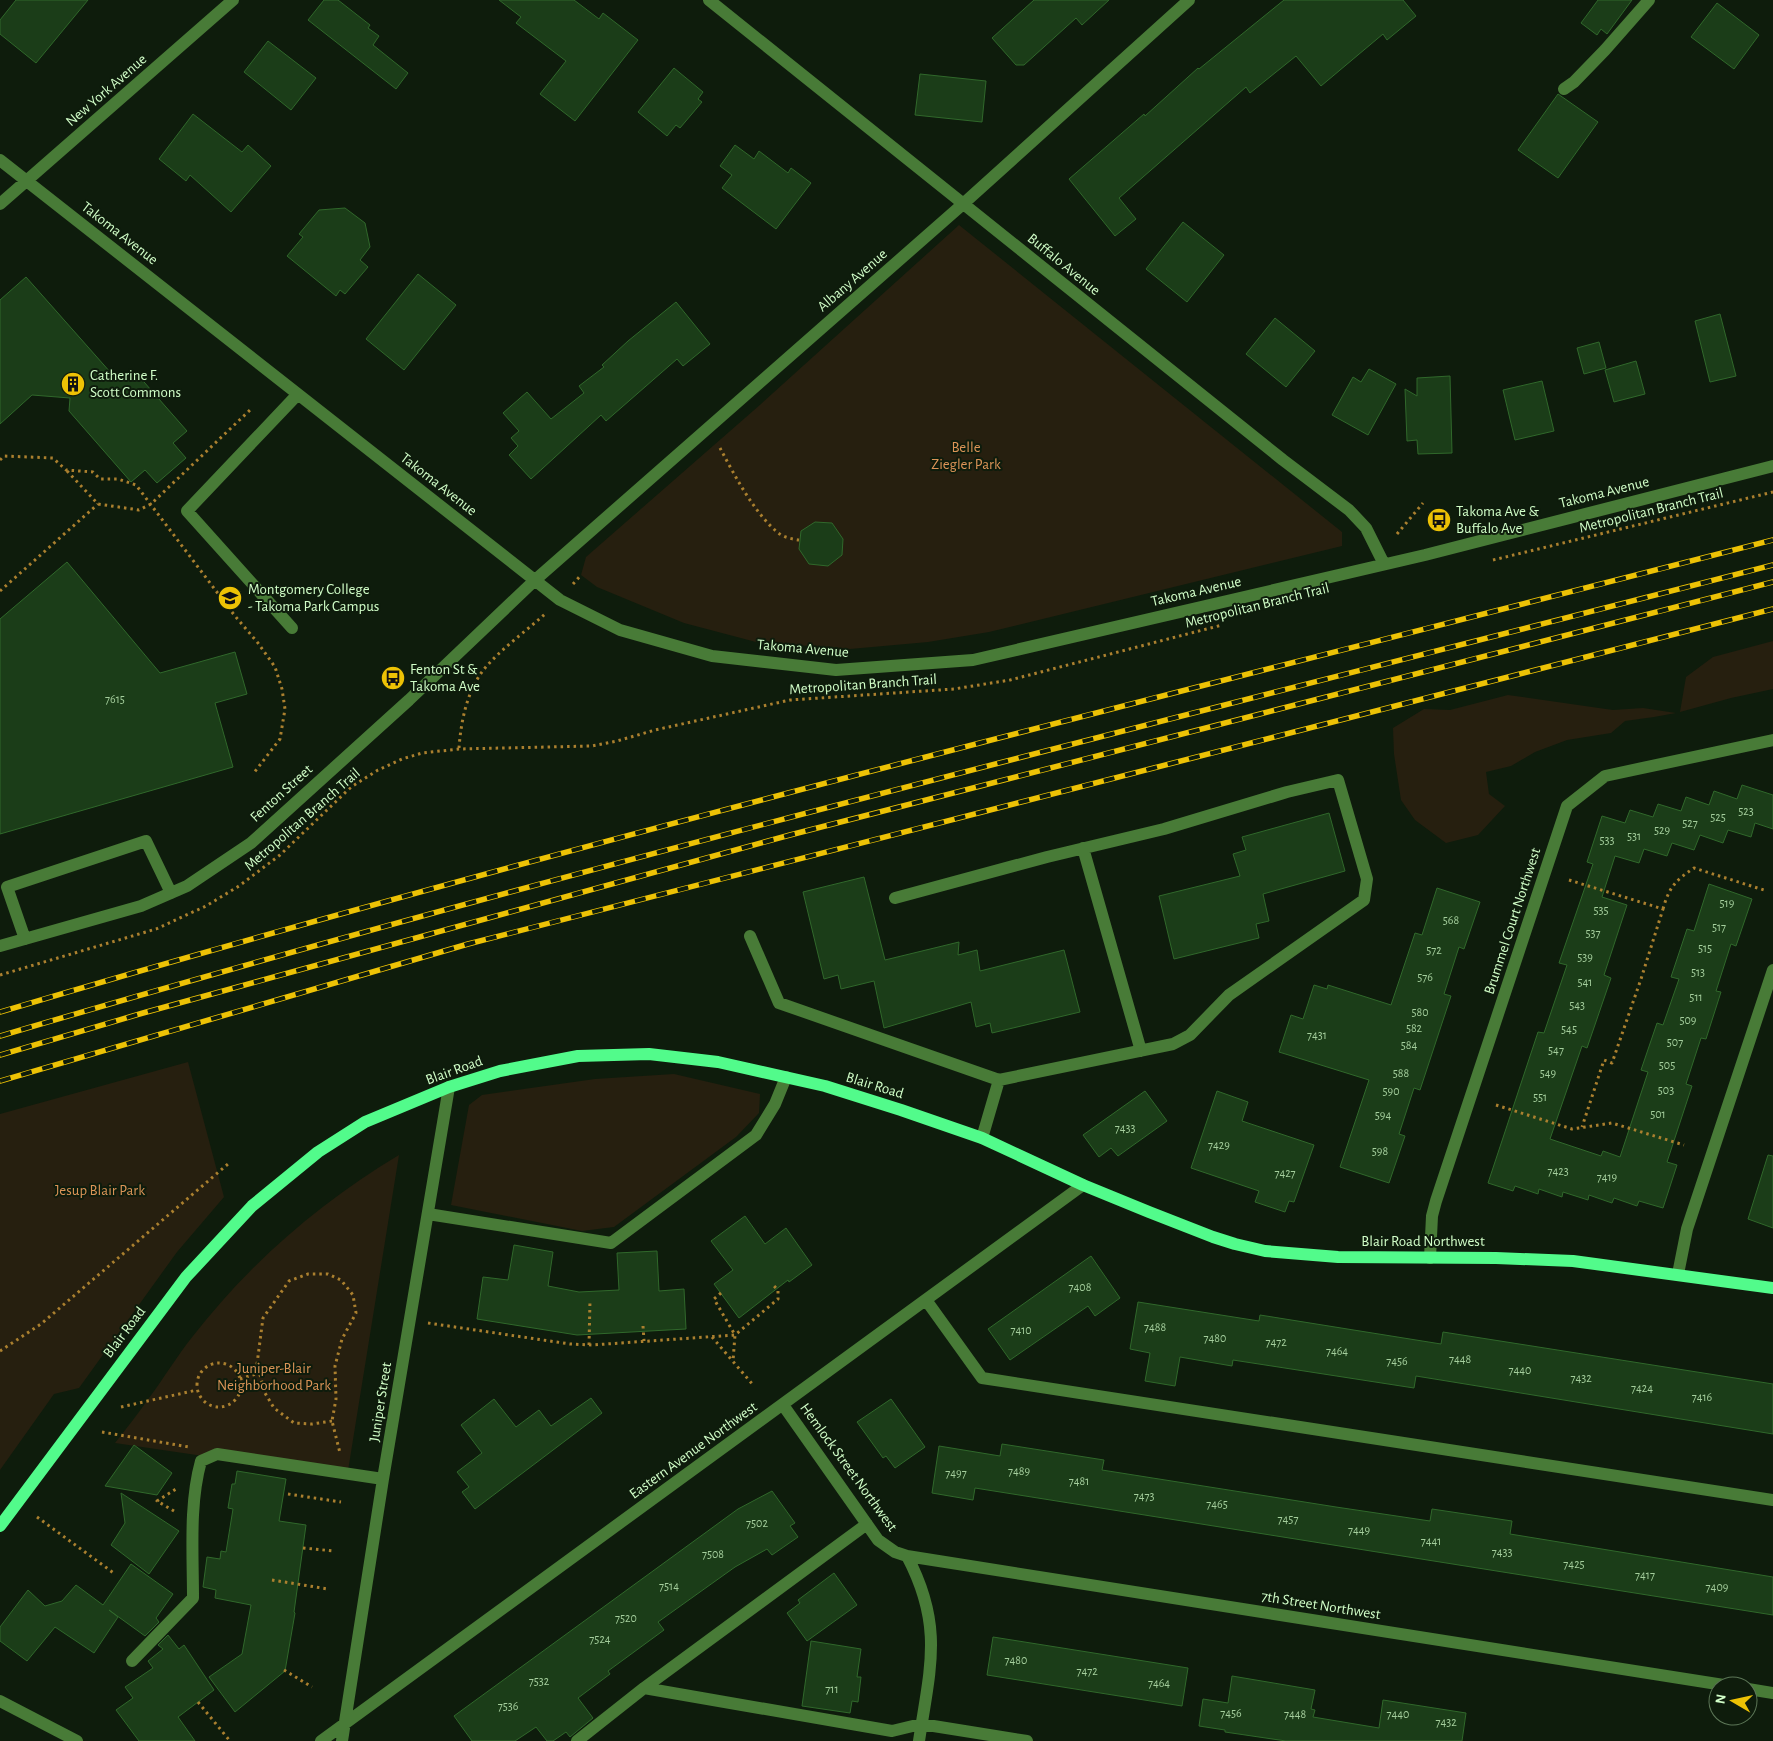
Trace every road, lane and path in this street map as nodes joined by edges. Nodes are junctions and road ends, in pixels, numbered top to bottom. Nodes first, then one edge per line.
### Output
1 (233, 0) edge
2 (709, 0) edge
3 (1189, 0) edge
4 (1649, 0) edge
5 (1564, 89) dead end
6 (0, 160) edge
7 (27, 181) junction
8 (0, 204) edge
9 (963, 204) junction
10 (298, 394) junction
11 (250, 410) dead end
12 (720, 448) dead end
13 (0, 460) edge
14 (1773, 466) edge
15 (66, 470) junction
16 (1773, 492) edge
17 (1423, 503) dead end
18 (98, 504) junction
19 (151, 504) junction
20 (1397, 534) dead end
21 (799, 540) dead end
22 (1485, 562) dead end
23 (1384, 564) junction
24 (580, 575) dead end
25 (534, 581) junction
26 (0, 591) edge
27 (560, 600) junction
28 (1229, 623) dead end
29 (292, 628) dead end
30 (1773, 740) edge
31 (459, 748) junction
32 (253, 774) dead end
33 (1083, 848) junction
34 (1570, 880) dead end
35 (1767, 891) dead end
36 (171, 893) junction
37 (895, 898) dead end
38 (1663, 909) junction
39 (750, 936) dead end
40 (25, 939) junction
41 (0, 946) edge
42 (1773, 970) edge
43 (0, 975) edge
44 (1141, 1051) junction
45 (786, 1077) junction
46 (999, 1080) junction
47 (449, 1087) junction
48 (1496, 1105) dead end
49 (1582, 1127) junction
50 (982, 1138) junction
51 (1684, 1146) dead end
52 (228, 1164) dead end
53 (1083, 1185) junction
54 (428, 1214) junction
55 (1430, 1258) junction
56 (1678, 1274) junction
57 (774, 1286) dead end
58 (1773, 1288) edge
59 (720, 1293) dead end
60 (590, 1300) dead end
61 (926, 1300) junction
62 (410, 1320) junction
63 (644, 1326) dead end
64 (735, 1335) junction
65 (711, 1337) junction
66 (644, 1341) junction
67 (589, 1345) junction
68 (0, 1351) edge
69 (733, 1361) junction
70 (259, 1373) junction
71 (240, 1379) junction
72 (754, 1386) dead end
73 (197, 1390) junction
74 (782, 1404) junction
75 (121, 1407) dead end
76 (332, 1421) junction
77 (102, 1432) dead end
78 (216, 1454) junction
79 (346, 1473) junction
80 (384, 1479) junction
81 (288, 1494) dead end
82 (1773, 1500) edge
83 (341, 1502) dead end
84 (37, 1517) dead end
85 (867, 1524) junction
86 (0, 1526) edge
87 (303, 1548) dead end
88 (334, 1551) dead end
89 (907, 1556) junction
90 (115, 1574) dead end
91 (272, 1580) dead end
92 (328, 1589) dead end
93 (132, 1661) dead end
94 (284, 1670) dead end
95 (1708, 1683) edge
96 (312, 1687) dead end
97 (644, 1688) junction
98 (1758, 1691) edge
99 (1773, 1693) edge
100 (0, 1700) edge
101 (198, 1702) dead end
102 (345, 1723) junction
103 (922, 1724) junction
104 (77, 1741) edge
105 (230, 1741) edge
106 (321, 1741) edge
107 (342, 1741) edge
108 (577, 1741) edge
109 (919, 1741) edge
110 (1027, 1741) edge

1 - 7 street, New York Avenue
2 - 9 street, Buffalo Avenue
3 - 9 street, Albany Avenue
4 - 5 street
6 - 7 street, Takoma Avenue
7 - 8 street, New York Avenue
7 - 10 street, Takoma Avenue
9 - 23 street, Buffalo Avenue
9 - 25 street, Albany Avenue
10 - 25 street, Takoma Avenue
10 - 29 street
11 - 19 path
12 - 21 path
13 - 15 path
14 - 23 street, Takoma Avenue
15 - 18 path
15 - 19 path
16 - 22 path, Metropolitan Branch Trail
17 - 20 path
18 - 19 path
18 - 26 path
19 - 32 path
23 - 27 street, Takoma Avenue
24 - 27 path
25 - 27 street, Takoma Avenue
25 - 36 street, Fenton Street
27 - 31 path
28 - 31 path, Metropolitan Branch Trail
30 - 55 street, Brummel Court Northwest
31 - 43 path, Metropolitan Branch Trail
33 - 37 street
33 - 44 street
33 - 44 street
34 - 38 path
35 - 38 path
36 - 40 street, Fenton Street
36 - 40 street
38 - 49 path
39 - 46 street
40 - 41 street, Fenton Street
42 - 56 street
44 - 46 street
45 - 47 main road, Blair Road
45 - 50 main road, Blair Road
45 - 54 street
46 - 50 street
47 - 54 street, Juniper Street
47 - 86 main road, Blair Road
48 - 49 path
49 - 51 path
50 - 53 main road, Blair Road
52 - 68 path
53 - 55 main road, Blair Road Northwest
53 - 61 street, Eastern Avenue Northwest
54 - 62 street, Juniper Street
55 - 56 main road, Blair Road Northwest
56 - 58 main road, Blair Road Northwest
57 - 64 path
59 - 64 path
60 - 67 path
61 - 74 street, Eastern Avenue Northwest
61 - 82 street
62 - 67 path
62 - 80 street, Juniper Street
63 - 66 path
64 - 65 path
64 - 69 path
65 - 66 path
65 - 69 path
66 - 67 path
69 - 72 path
70 - 71 path
70 - 76 path
70 - 76 path
71 - 73 path
71 - 73 path
73 - 75 path
74 - 85 street, Hemlock Street Northwest
74 - 102 street, Eastern Avenue Northwest
76 - 79 path
77 - 78 path
78 - 79 street
78 - 93 street
79 - 80 street
80 - 102 street, Juniper Street
81 - 83 path
84 - 90 path
85 - 89 street, Hemlock Street Northwest
85 - 97 street
87 - 88 path
89 - 95 street, 7th Street Northwest
89 - 103 street
91 - 92 path
94 - 96 path
97 - 103 street
97 - 108 street
98 - 99 street
100 - 104 street
101 - 105 path
102 - 106 street, Eastern Avenue Northwest
102 - 107 street, Juniper Street
103 - 109 street
103 - 110 street

